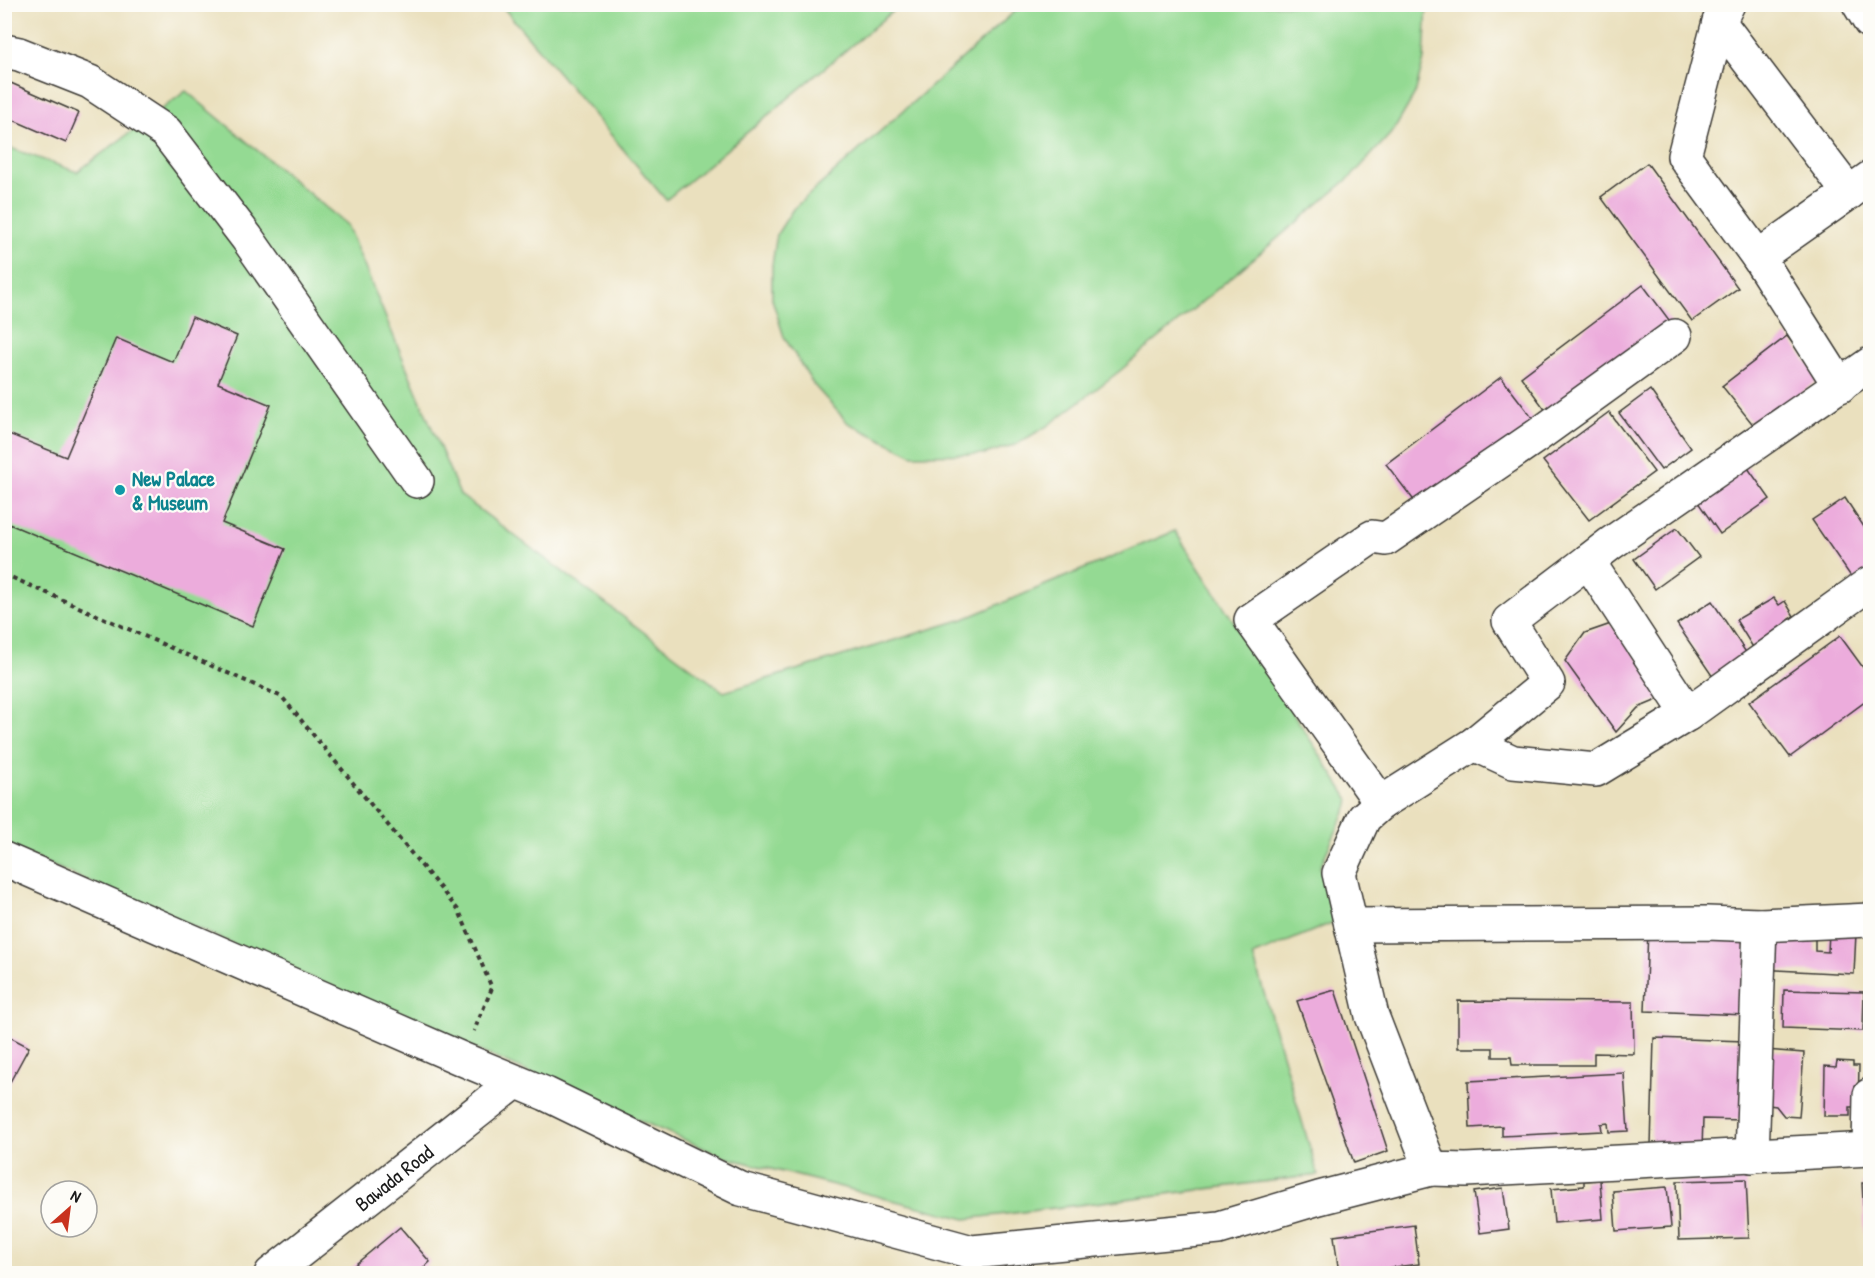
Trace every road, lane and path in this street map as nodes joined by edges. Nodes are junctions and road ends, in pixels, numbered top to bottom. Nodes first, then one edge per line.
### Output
1 (1859, 4) edge
2 (1723, 13) edge
3 (1870, 22) edge
4 (4, 51) edge
5 (1860, 185) edge
6 (1758, 257) junction
7 (1675, 336) dead end
8 (1870, 364) edge
9 (1840, 386) junction
10 (417, 481) dead end
11 (1588, 561) junction
12 (4, 574) edge
13 (1870, 583) edge
14 (1688, 714) junction
15 (1474, 744) junction
16 (1381, 803) junction
17 (4, 859) edge
18 (1870, 920) edge
19 (1760, 925) junction
20 (1351, 926) junction
21 (462, 1059) junction
22 (515, 1082) junction
23 (1870, 1095) edge
24 (1870, 1149) edge
25 (1752, 1156) junction
26 (1431, 1169) junction
27 (271, 1274) edge

1 - 3 street
2 - 5 street
2 - 6 street
4 - 10 street
5 - 6 street
6 - 9 street
7 - 16 street
8 - 9 street
9 - 11 street
11 - 14 street
11 - 15 street
12 - 21 path
13 - 14 street
14 - 15 street
15 - 16 street
16 - 20 street
17 - 21 street
18 - 19 street
19 - 20 street
19 - 25 street
20 - 26 street
21 - 22 street
22 - 26 street
22 - 27 street, Bawada Road
23 - 24 street
24 - 25 street
25 - 26 street

